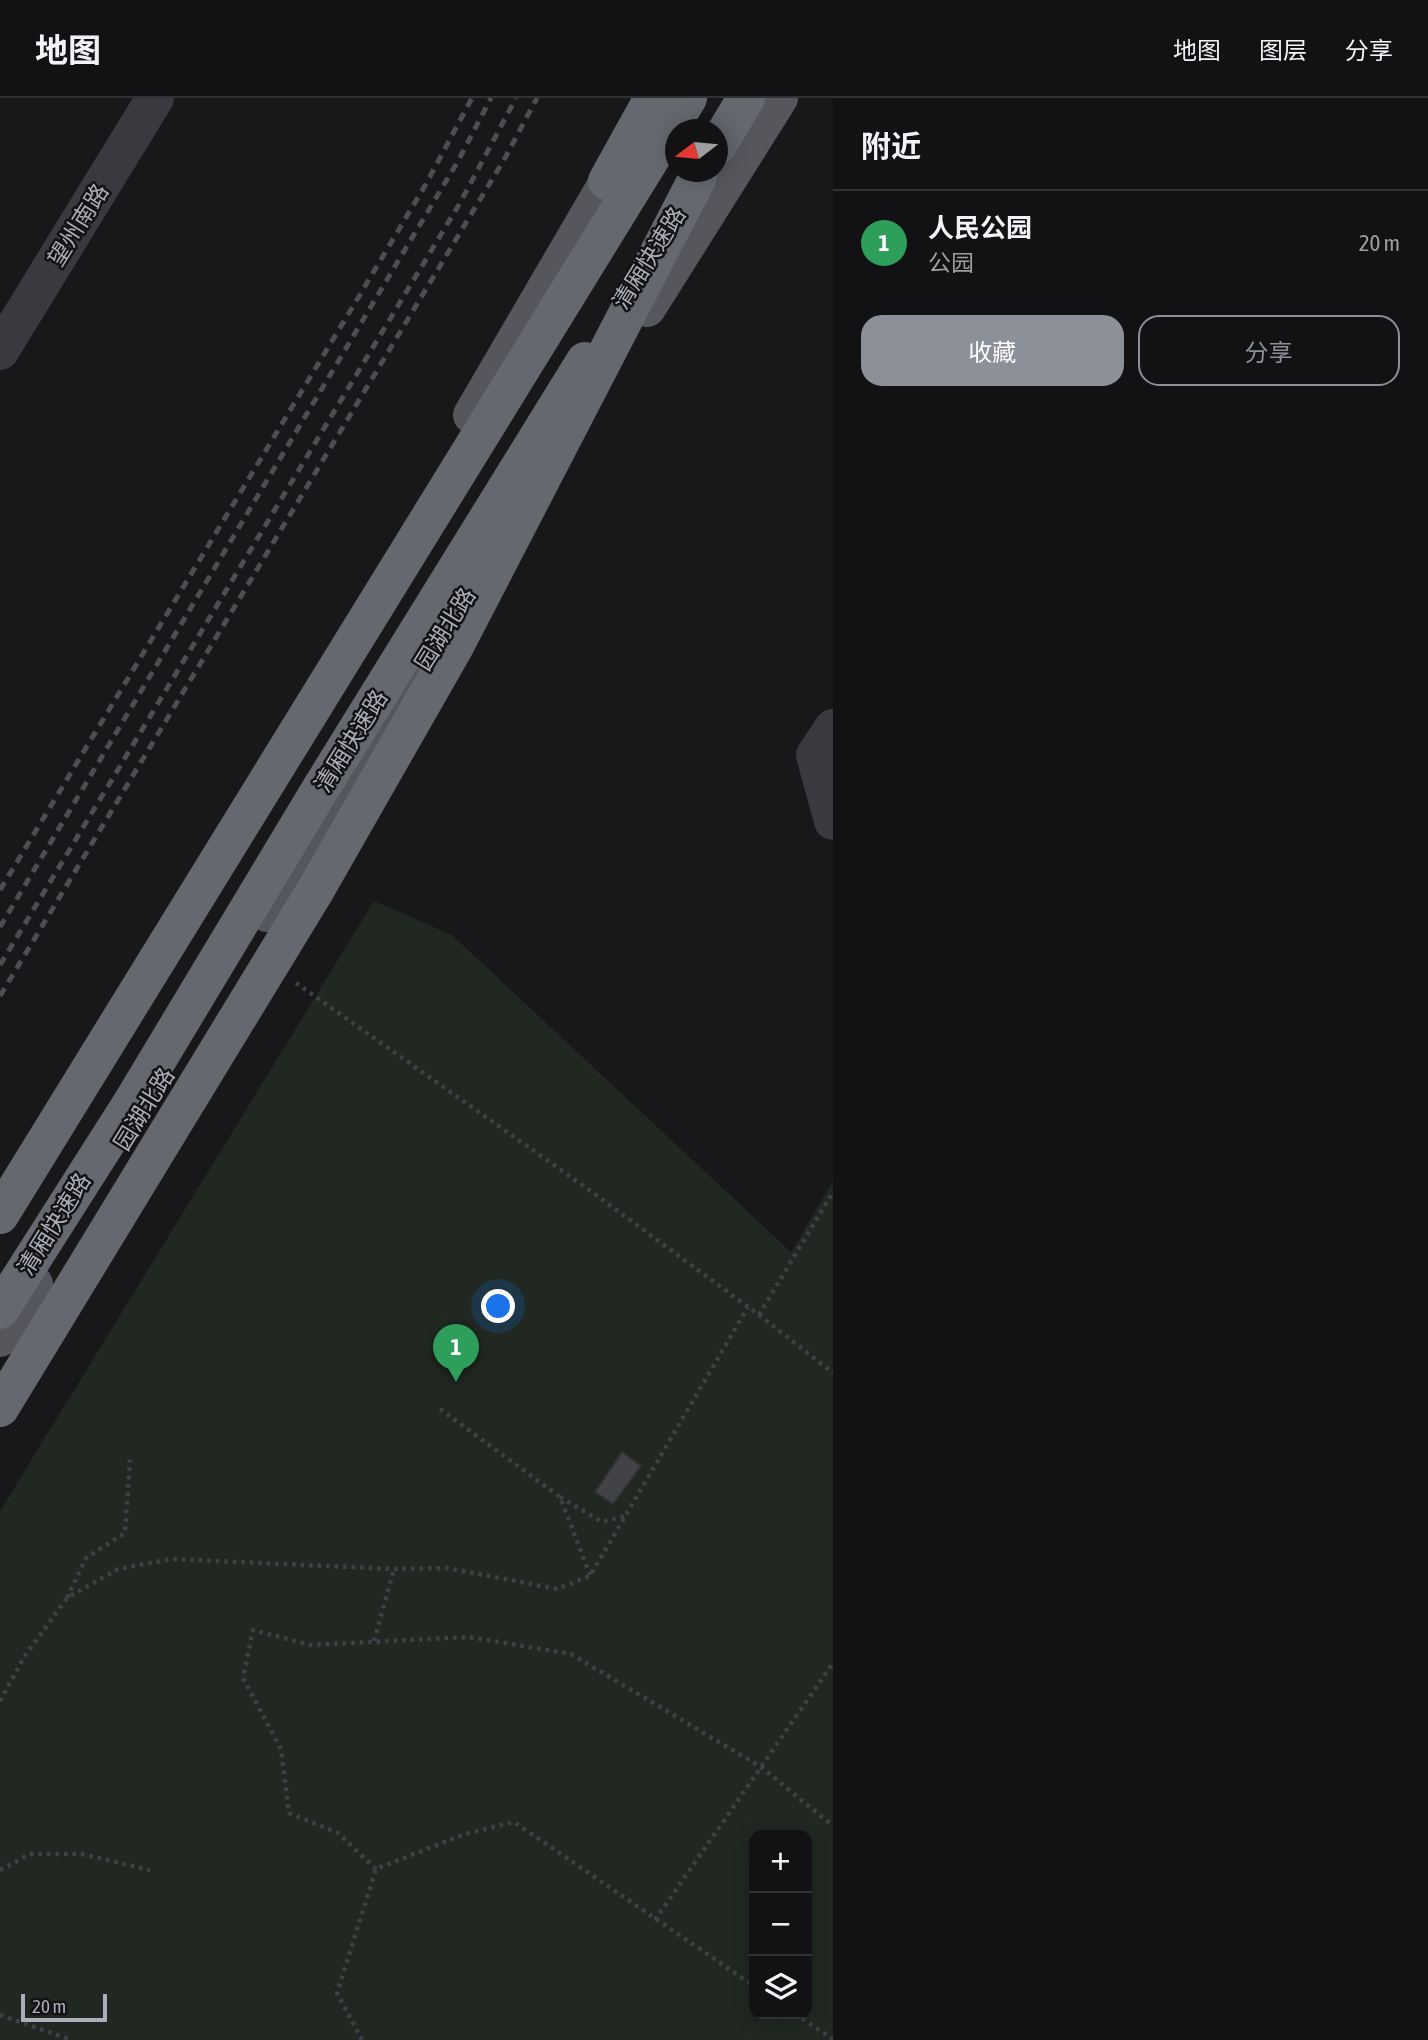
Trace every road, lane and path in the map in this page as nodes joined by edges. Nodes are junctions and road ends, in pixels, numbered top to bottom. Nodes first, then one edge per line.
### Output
1 (155, 98) edge
2 (653, 98) edge
3 (660, 98) edge
4 (688, 98) edge
5 (746, 98) edge
6 (779, 98) edge
7 (728, 128) edge
8 (607, 181) junction
9 (695, 182) edge
10 (697, 182) edge
11 (0, 351) edge
12 (833, 728) edge
13 (833, 821) edge
14 (270, 965) junction
15 (833, 1192) edge
16 (0, 1215) edge
17 (0, 1235) edge
18 (748, 1307) junction
19 (0, 1310) edge
20 (760, 1315) junction
21 (0, 1338) edge
22 (833, 1373) edge
23 (0, 1408) edge
24 (440, 1409) dead end
25 (130, 1460) dead end
26 (560, 1497) junction
27 (626, 1516) junction
28 (394, 1569) junction
29 (590, 1576) junction
30 (67, 1598) junction
31 (374, 1641) junction
32 (833, 1663) edge
33 (0, 1701) edge
34 (761, 1768) junction
35 (833, 1826) edge
36 (376, 1869) junction
37 (0, 1870) edge
38 (150, 1870) dead end
39 (655, 1920) junction
40 (749, 1983) edge
41 (0, 2015) edge
42 (803, 2019) edge
43 (833, 2039) edge
44 (72, 2040) edge
45 (362, 2040) edge

1 - 11 street, 望州南路
2 - 8 highway
3 - 8 main road
4 - 16 highway, bridge
5 - 7 highway, 清厢快速路
6 - 21 main road, 园湖北路
8 - 17 main road
9 - 19 highway, 清厢快速路, bridge
10 - 14 highway, bridge
12 - 13 street
14 - 18 path
14 - 23 highway, bridge
15 - 20 path
18 - 20 path
18 - 27 path
20 - 22 path
24 - 26 path
25 - 30 path
26 - 27 path
26 - 29 path
27 - 29 path
28 - 29 path
28 - 30 path
28 - 31 path
30 - 33 path
31 - 34 path
31 - 36 path
32 - 34 path
34 - 35 path
34 - 39 path
36 - 39 path
36 - 45 path
37 - 38 path
39 - 40 path
41 - 44 path
42 - 43 path

